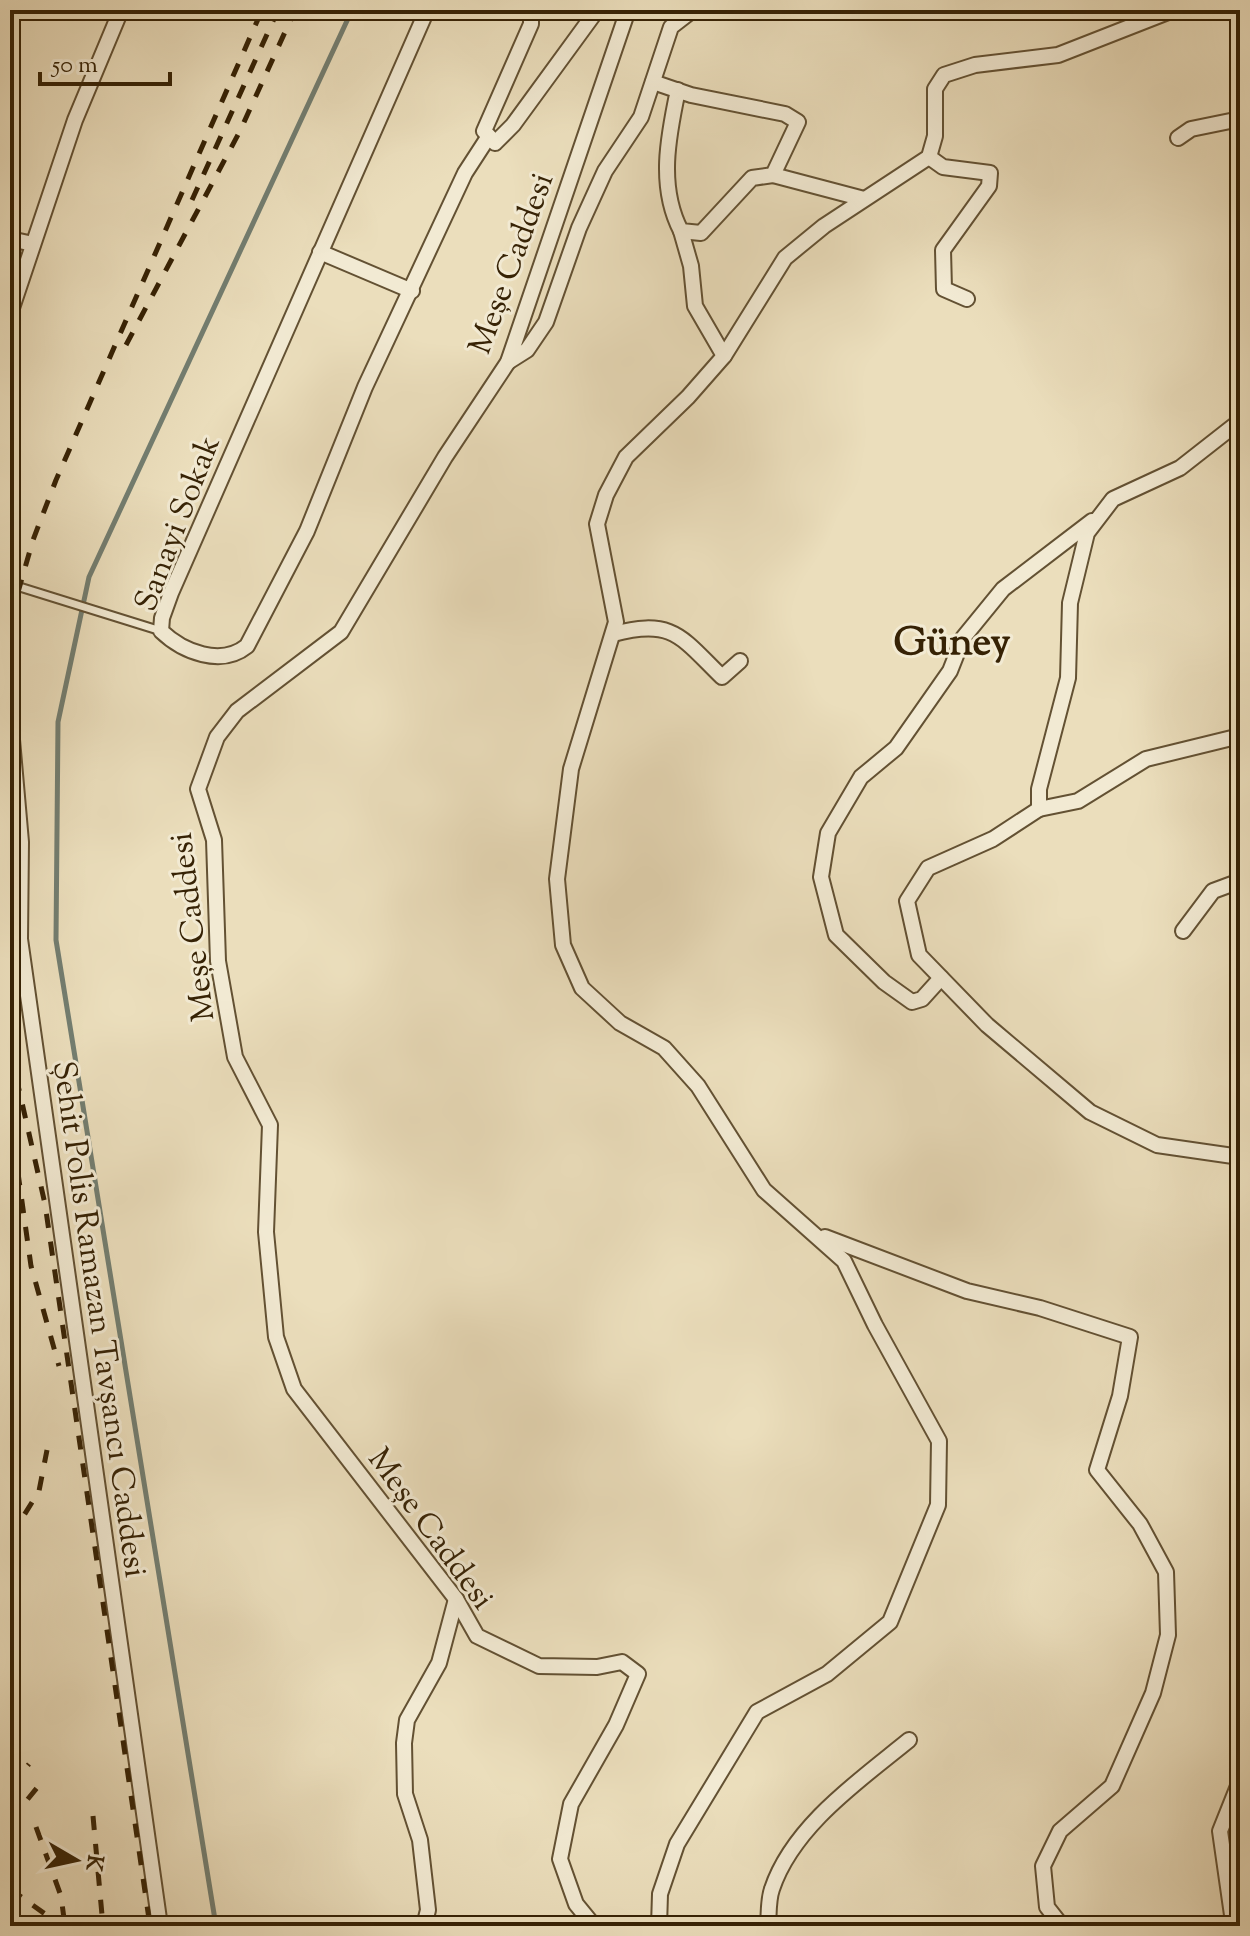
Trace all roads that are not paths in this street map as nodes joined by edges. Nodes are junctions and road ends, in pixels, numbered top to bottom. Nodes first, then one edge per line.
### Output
1 (121, 10) edge
2 (427, 10) edge
3 (531, 10) edge
4 (597, 10) edge
5 (628, 10) edge
6 (693, 10) edge
7 (1173, 10) edge
8 (653, 82) junction
9 (678, 90) junction
10 (1240, 119) edge
11 (489, 136) junction
12 (1178, 138) dead end
13 (929, 157) junction
14 (773, 175) junction
15 (864, 199) junction
16 (681, 231) junction
17 (10, 239) edge
18 (33, 244) junction
19 (320, 252) junction
20 (412, 291) junction
21 (967, 299) dead end
22 (10, 307) edge
23 (724, 356) junction
24 (508, 362) junction
25 (1240, 421) edge
26 (1102, 514) junction
27 (10, 584) edge
28 (161, 631) junction
29 (613, 634) junction
30 (740, 661) dead end
31 (10, 717) edge
32 (1240, 736) edge
33 (1039, 809) junction
34 (1240, 881) edge
35 (1183, 931) dead end
36 (941, 978) junction
37 (1240, 1157) edge
38 (810, 1230) junction
39 (456, 1599) junction
40 (909, 1740) dead end
41 (1240, 1781) edge
42 (1240, 1919) edge
43 (160, 1926) edge
44 (424, 1926) edge
45 (594, 1926) edge
46 (659, 1926) edge
47 (768, 1926) edge
48 (1062, 1926) edge

1 - 18 street
2 - 19 street, Sanayi Sokak
3 - 11 street, Sanayi Sokak
4 - 11 street, Sanayi Sokak
5 - 24 street, Meşe Caddesi
6 - 8 street
7 - 13 street
8 - 9 street
8 - 24 street
9 - 14 street
9 - 16 street
10 - 12 street
11 - 20 street, Sanayi Sokak
13 - 15 street
13 - 21 street
14 - 15 street
14 - 16 street
15 - 23 street
16 - 23 street
17 - 18 street
18 - 22 street
19 - 20 street
19 - 28 street, Sanayi Sokak
20 - 28 street, Sanayi Sokak
23 - 29 street
24 - 39 street, Meşe Caddesi
25 - 26 street
26 - 33 street
26 - 36 street
27 - 28 lane
29 - 30 street
29 - 38 street
31 - 43 street, Şehit Polis Ramazan Tavşancı Caddesi
32 - 33 street
33 - 36 street
34 - 35 street
36 - 37 street
38 - 46 street
38 - 48 street
39 - 44 street
39 - 45 street, Meşe Caddesi
40 - 47 street
41 - 42 street

